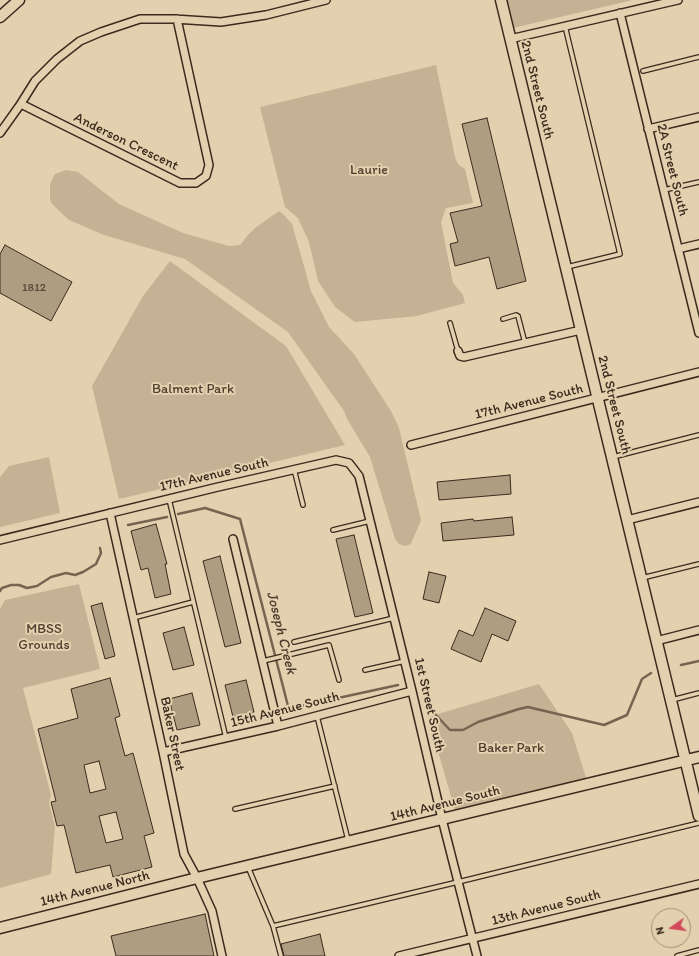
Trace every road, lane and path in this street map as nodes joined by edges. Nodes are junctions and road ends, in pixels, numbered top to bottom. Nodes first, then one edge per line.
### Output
1 (19, 0) edge
2 (326, 0) edge
3 (501, 0) edge
4 (678, 0) edge
5 (620, 13) junction
6 (0, 17) edge
7 (177, 19) junction
8 (565, 26) junction
9 (510, 39) junction
10 (699, 57) edge
11 (643, 71) dead end
12 (21, 104) junction
13 (699, 117) edge
14 (648, 129) junction
15 (0, 133) edge
16 (699, 182) edge
17 (664, 190) junction
18 (699, 244) edge
19 (678, 249) junction
20 (566, 267) junction
21 (696, 309) edge
22 (503, 319) dead end
23 (450, 323) dead end
24 (581, 330) junction
25 (699, 333) edge
26 (525, 343) junction
27 (458, 352) joint
28 (699, 372) edge
29 (598, 398) junction
30 (699, 435) edge
31 (411, 445) dead end
32 (612, 457) junction
33 (349, 463) joint
34 (294, 469) junction
35 (168, 499) junction
36 (699, 502) edge
37 (303, 505) dead end
38 (110, 513) junction
39 (627, 520) junction
40 (371, 521) junction
41 (332, 530) dead end
42 (232, 539) dead end
43 (0, 540) edge
44 (699, 564) edge
45 (641, 578) junction
46 (193, 602) junction
47 (133, 618) junction
48 (394, 618) junction
49 (699, 630) edge
50 (656, 641) junction
51 (294, 642) dead end
52 (262, 661) junction
53 (405, 661) junction
54 (364, 670) dead end
55 (339, 680) dead end
56 (412, 691) junction
57 (699, 693) edge
58 (671, 700) junction
59 (317, 716) junction
60 (278, 726) junction
61 (226, 738) junction
62 (164, 752) junction
63 (699, 757) edge
64 (685, 760) junction
65 (335, 786) junction
66 (235, 809) dead end
67 (699, 816) edge
68 (442, 818) junction
69 (699, 823) edge
70 (349, 841) junction
71 (247, 866) junction
72 (197, 878) junction
73 (459, 882) junction
74 (699, 884) edge
75 (274, 926) junction
76 (0, 928) edge
77 (472, 939) junction
78 (699, 950) edge
79 (222, 956) edge
80 (281, 956) edge
81 (399, 956) edge
82 (477, 956) edge
83 (677, 956) edge

1 - 6 street
2 - 7 street
3 - 9 street, 2nd Street South
4 - 5 street
5 - 8 street
5 - 14 street, 2A Street South
7 - 12 street
7 - 12 street, Anderson Crescent
8 - 9 street
8 - 20 lane
9 - 20 street, 2nd Street South
10 - 11 lane
12 - 15 street
13 - 14 street
14 - 17 street, 2A Street South
16 - 17 lane
17 - 19 street, 2A Street South
18 - 19 street
19 - 21 street, 2A Street South
20 - 24 street, 2nd Street South
21 - 25 street, 2A Street South
22 - 26 lane
23 - 27 lane
24 - 26 street
24 - 29 street, 2nd Street South
26 - 27 street
28 - 29 street, 17th Avenue South
29 - 31 street, 17th Avenue South
29 - 32 street, 2nd Street South
30 - 32 lane
32 - 39 street, 2nd Street South
33 - 34 street, 17th Avenue South
33 - 40 street, 1st Street South
34 - 35 street, 17th Avenue South
34 - 37 lane
35 - 38 street, 17th Avenue South
35 - 46 lane
36 - 39 street
38 - 43 street, 17th Avenue South
38 - 47 street, Baker Street
39 - 45 street, 2nd Street South
40 - 41 lane
40 - 48 street, 1st Street South
42 - 52 street
44 - 45 lane
45 - 50 street, 2nd Street South
46 - 47 lane
46 - 61 lane
47 - 62 street, Baker Street
48 - 51 lane
48 - 53 street, 1st Street South
49 - 50 street
50 - 58 street, 2nd Street South
52 - 55 lane
52 - 60 street
53 - 54 lane
53 - 56 street, 1st Street South
56 - 59 street, 15th Avenue South
56 - 68 street, 1st Street South
57 - 58 lane
58 - 64 street, 2nd Street South
59 - 60 street, 15th Avenue South
59 - 65 lane
60 - 61 street, 15th Avenue South
61 - 62 street, 15th Avenue South
62 - 72 street, Baker Street
63 - 64 street, 14th Avenue South
64 - 67 street, 2nd Street South
64 - 68 street, 14th Avenue South
65 - 66 lane
65 - 70 lane
68 - 70 street, 14th Avenue South
68 - 73 street, 1st Street South
69 - 73 lane
70 - 71 street, 14th Avenue South
71 - 72 street, 14th Avenue South
71 - 75 lane
72 - 76 street, 14th Avenue North
72 - 79 street, Baker Street
73 - 75 lane
73 - 77 street, 1st Street South
74 - 77 street, 13th Avenue South
75 - 80 lane
77 - 81 street, 13th Avenue South
77 - 82 street, 1st Street South
78 - 83 lane

